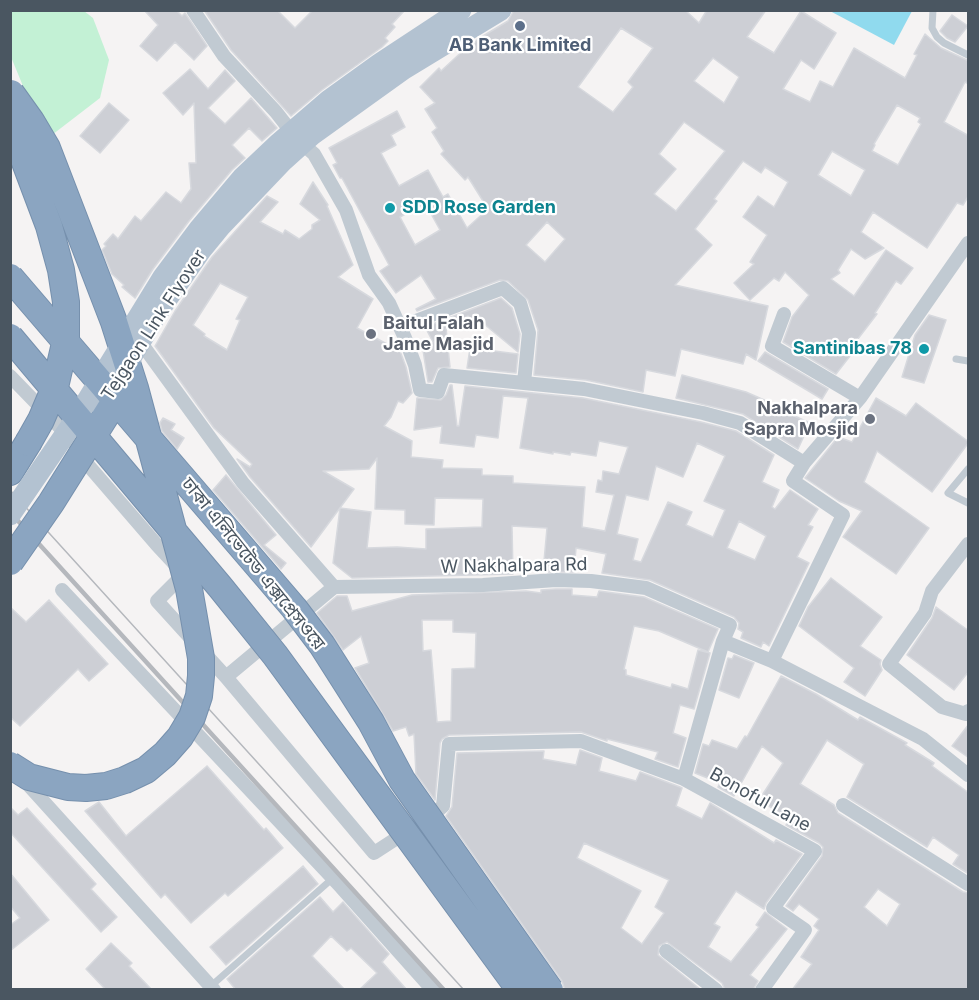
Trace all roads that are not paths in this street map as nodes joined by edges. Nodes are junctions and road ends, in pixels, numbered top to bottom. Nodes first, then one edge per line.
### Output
1 (461, 10) edge
2 (501, 10) edge
3 (933, 10) edge
4 (195, 11) edge
5 (969, 55) edge
6 (11, 93) edge
7 (297, 139) junction
8 (969, 243) edge
9 (10, 277) edge
10 (784, 314) dead end
11 (400, 327) junction
12 (10, 337) edge
13 (139, 350) junction
14 (956, 359) dead end
15 (969, 361) edge
16 (10, 376) edge
17 (524, 383) junction
18 (860, 398) junction
19 (72, 440) junction
20 (804, 463) junction
21 (969, 469) edge
22 (10, 472) edge
23 (969, 503) edge
24 (10, 515) edge
25 (10, 541) edge
26 (969, 544) edge
27 (10, 562) edge
28 (334, 587) junction
29 (62, 590) dead end
30 (723, 641) junction
31 (772, 661) junction
32 (226, 677) junction
33 (969, 711) edge
34 (10, 765) edge
35 (969, 775) edge
36 (684, 779) junction
37 (843, 805) dead end
38 (333, 879) junction
39 (969, 884) edge
40 (666, 951) dead end
41 (213, 988) edge
42 (433, 990) edge
43 (520, 990) edge
44 (550, 990) edge
45 (716, 990) edge
46 (762, 990) edge

1 - 24 main road, Tejgaon Link Flyover, bridge
2 - 13 main road, Tejgaon Link Flyover, bridge
3 - 5 lane
4 - 7 street
6 - 22 highway, bridge
6 - 34 highway, bridge
7 - 11 street
7 - 19 street
8 - 18 street
9 - 44 highway, ঢাকা এলিভেটেড এক্সপ্রেসওয়ে, bridge
10 - 18 street
11 - 17 street
11 - 17 street
12 - 43 highway, bridge
13 - 25 main road, Tejgaon Link Flyover, bridge
13 - 27 highway, bridge
13 - 28 street
14 - 15 lane
16 - 19 street
17 - 20 street
18 - 20 street
19 - 32 street
20 - 31 street
21 - 23 lane
26 - 33 street
28 - 30 street, W Nakhalpara Rd
28 - 32 street
29 - 38 street
30 - 31 street
30 - 36 street, Bonoful Lane
31 - 35 street
32 - 36 street
34 - 41 street
36 - 46 street, Bonoful Lane
37 - 39 street
38 - 41 lane
38 - 42 street
40 - 45 street

